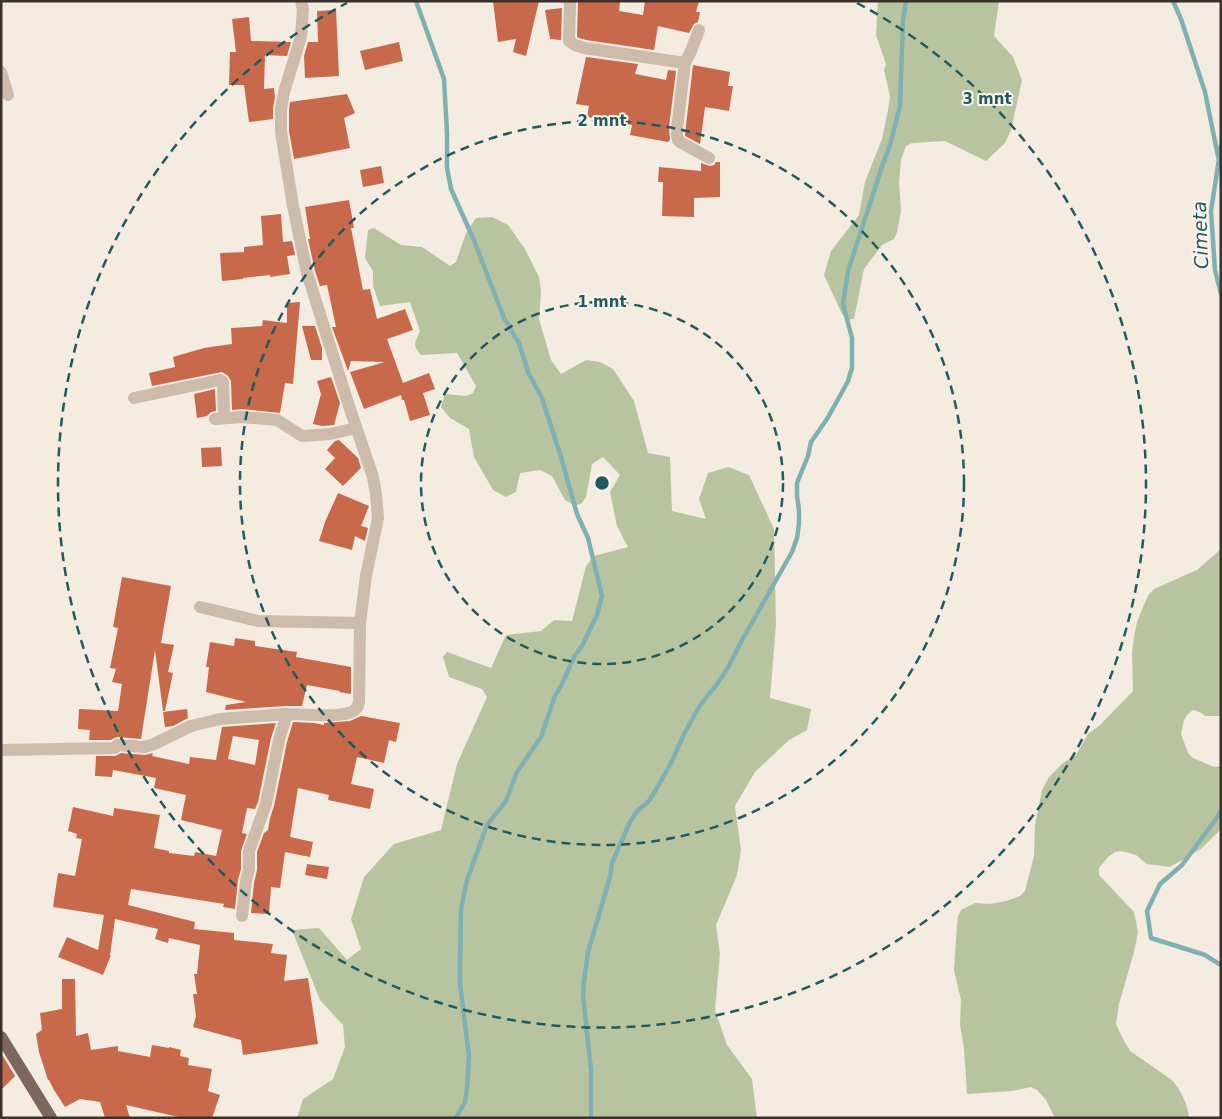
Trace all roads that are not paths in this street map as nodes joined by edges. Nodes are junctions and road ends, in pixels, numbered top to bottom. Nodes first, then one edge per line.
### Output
1 (300, 1) edge
2 (569, 1) edge
3 (699, 30) dead end
4 (685, 63) junction
5 (1, 72) edge
6 (8, 95) dead end
7 (708, 158) dead end
8 (134, 398) dead end
9 (356, 428) junction
10 (200, 607) dead end
11 (360, 623) junction
12 (287, 714) junction
13 (1, 750) edge
14 (242, 916) dead end
15 (1, 1037) edge
16 (51, 1118) edge

1 - 9 street
2 - 4 street
3 - 4 street
4 - 7 street
5 - 6 street
8 - 9 street
9 - 11 street
10 - 11 street
11 - 12 street
12 - 13 street
12 - 14 street
15 - 16 main road

